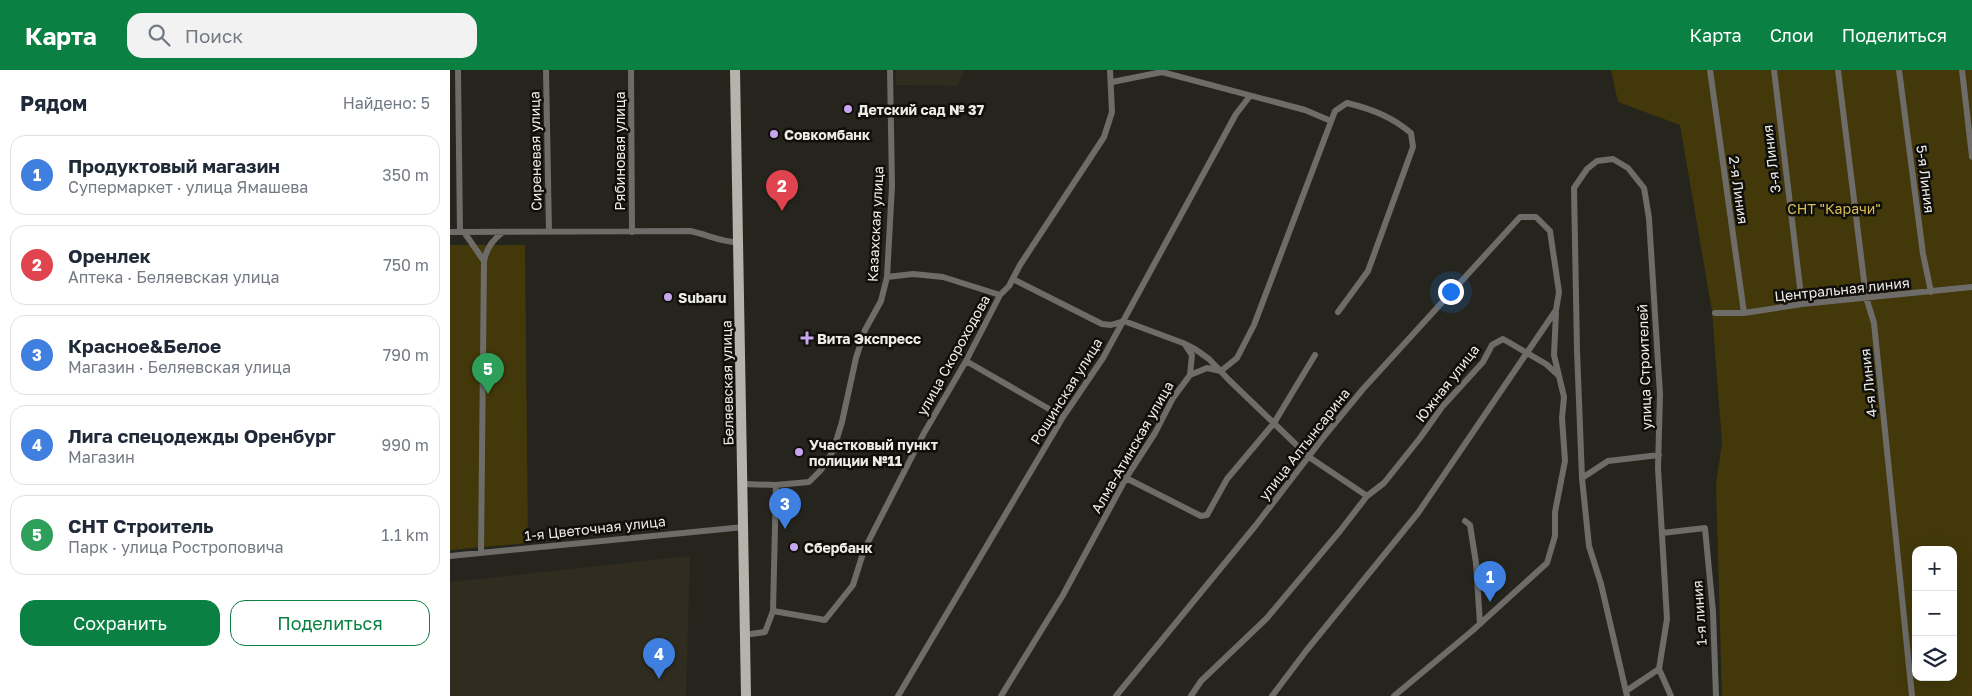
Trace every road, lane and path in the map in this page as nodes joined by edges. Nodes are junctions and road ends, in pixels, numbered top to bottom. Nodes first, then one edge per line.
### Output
1 (458, 70) edge
2 (546, 70) edge
3 (631, 70) edge
4 (734, 70) edge
5 (890, 70) edge
6 (1110, 70) edge
7 (1710, 70) edge
8 (1774, 70) edge
9 (1838, 70) edge
10 (1899, 70) edge
11 (1962, 70) edge
12 (1161, 71) edge
13 (1112, 82) junction
14 (1250, 96) junction
15 (1331, 120) junction
16 (1972, 157) edge
17 (450, 232) edge
18 (462, 232) junction
19 (503, 232) junction
20 (549, 232) junction
21 (632, 232) junction
22 (737, 242) junction
23 (484, 260) junction
24 (887, 277) junction
25 (1012, 279) junction
26 (1972, 287) edge
27 (1931, 292) junction
28 (1000, 295) junction
29 (1866, 297) junction
30 (1802, 304) junction
31 (1556, 310) junction
32 (1338, 312) dead end
33 (1715, 313) dead end
34 (1744, 313) junction
35 (1124, 321) junction
36 (1183, 343) junction
37 (1527, 353) junction
38 (1315, 355) dead end
39 (966, 361) junction
40 (1221, 371) junction
41 (1190, 375) junction
42 (1558, 375) junction
43 (1063, 417) junction
44 (1274, 423) junction
45 (1659, 455) junction
46 (1309, 457) junction
47 (1126, 478) junction
48 (1582, 478) junction
49 (743, 484) junction
50 (776, 484) junction
51 (1367, 496) junction
52 (1465, 521) dead end
53 (744, 527) junction
54 (1662, 532) junction
55 (481, 552) junction
56 (450, 556) edge
57 (773, 611) junction
58 (1480, 624) junction
59 (744, 635) junction
60 (1658, 668) junction
61 (1627, 694) edge
62 (746, 696) edge
63 (898, 696) edge
64 (1001, 696) edge
65 (1116, 696) edge
66 (1191, 696) edge
67 (1272, 696) edge
68 (1394, 696) edge
69 (1671, 696) edge
70 (1716, 696) edge
71 (1912, 696) edge

1 - 18 street
2 - 20 street, Сиреневая улица
3 - 21 street, Рябиновая улица
4 - 22 main road, Беляевская улица
5 - 24 street, Казахская улица
6 - 13 street, улица Скороходова
7 - 34 street, 2-я Линия
8 - 30 street, 3-я Линия
9 - 29 street, 4-я Линия
10 - 27 street, 5-я Линия
11 - 16 street
12 - 13 street
12 - 14 street
13 - 25 street, улица Скороходова
14 - 15 street
14 - 35 street, Рощинская улица
15 - 32 street
15 - 40 street
17 - 18 street
18 - 19 street
18 - 23 street
19 - 20 street
19 - 23 street
20 - 21 street
21 - 22 street
22 - 49 main road, Беляевская улица
23 - 55 street
24 - 28 street
24 - 50 street, Казахская улица
25 - 28 street, улица Скороходова
25 - 35 street
26 - 27 street, Центральная линия
27 - 29 street, Центральная линия
28 - 39 street, улица Скороходова
29 - 30 street, Центральная линия
29 - 71 street, 4-я Линия
30 - 34 street, Центральная линия
31 - 37 street
31 - 42 street
31 - 46 street, улица Алтынсарина
33 - 34 street, Центральная линия
35 - 36 street
35 - 43 street, Рощинская улица
36 - 40 street
36 - 41 street
37 - 42 street
37 - 51 street, Южная улица
37 - 67 street
38 - 44 street
39 - 43 street
39 - 57 street, улица Скороходова
40 - 41 street, Алма-Атинская улица
40 - 44 street
41 - 47 street, Алма-Атинская улица
42 - 58 street
43 - 63 street, Рощинская улица
44 - 46 street
44 - 47 street
45 - 48 street
45 - 48 street, улица Строителей
45 - 54 street, улица Строителей
46 - 51 street
46 - 65 street, улица Алтынсарина
47 - 64 street, Алма-Атинская улица
48 - 61 street
49 - 50 street
49 - 53 main road, Беляевская улица
50 - 57 street
51 - 66 street, Южная улица
52 - 58 street
53 - 55 street, 1-я Цветочная улица
53 - 59 main road, Беляевская улица
54 - 60 street, улица Строителей
54 - 70 street, 1-я линия
55 - 56 street, 1-я Цветочная улица
57 - 59 street
58 - 68 street
59 - 62 main road, Беляевская улица
60 - 61 street
60 - 69 street

